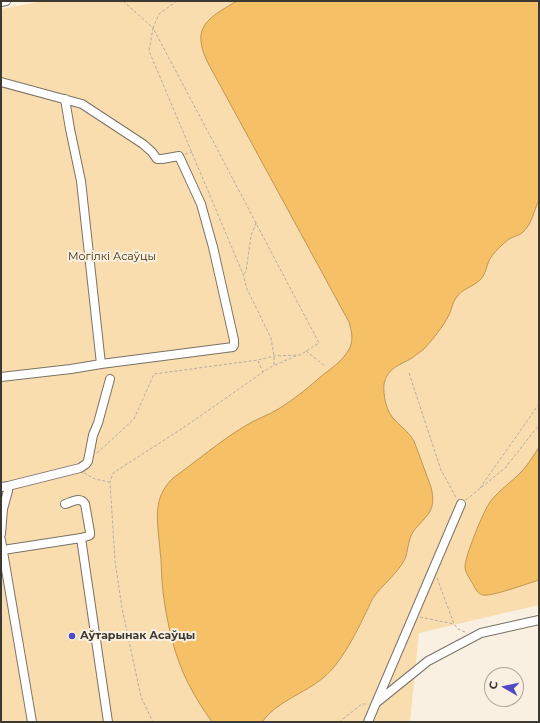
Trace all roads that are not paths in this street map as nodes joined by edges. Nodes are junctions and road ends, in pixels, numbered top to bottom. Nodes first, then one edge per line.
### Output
1 (6, 1) edge
2 (1, 2) edge
3 (1, 82) edge
4 (65, 99) junction
5 (101, 364) junction
6 (1, 377) edge
7 (110, 379) dead end
8 (4, 486) edge
9 (65, 504) dead end
10 (460, 504) road end
11 (1, 534) edge
12 (81, 538) junction
13 (1, 540) edge
14 (3, 550) junction
15 (539, 620) edge
16 (376, 704) junction
17 (32, 722) edge
18 (108, 722) edge
19 (368, 722) edge

1 - 2 street
3 - 4 street
4 - 5 street
4 - 5 street
5 - 6 street
7 - 8 street
8 - 11 street
9 - 12 street
10 - 16 street
12 - 14 street
12 - 18 street
13 - 14 street
14 - 17 street
15 - 16 street
16 - 19 street

